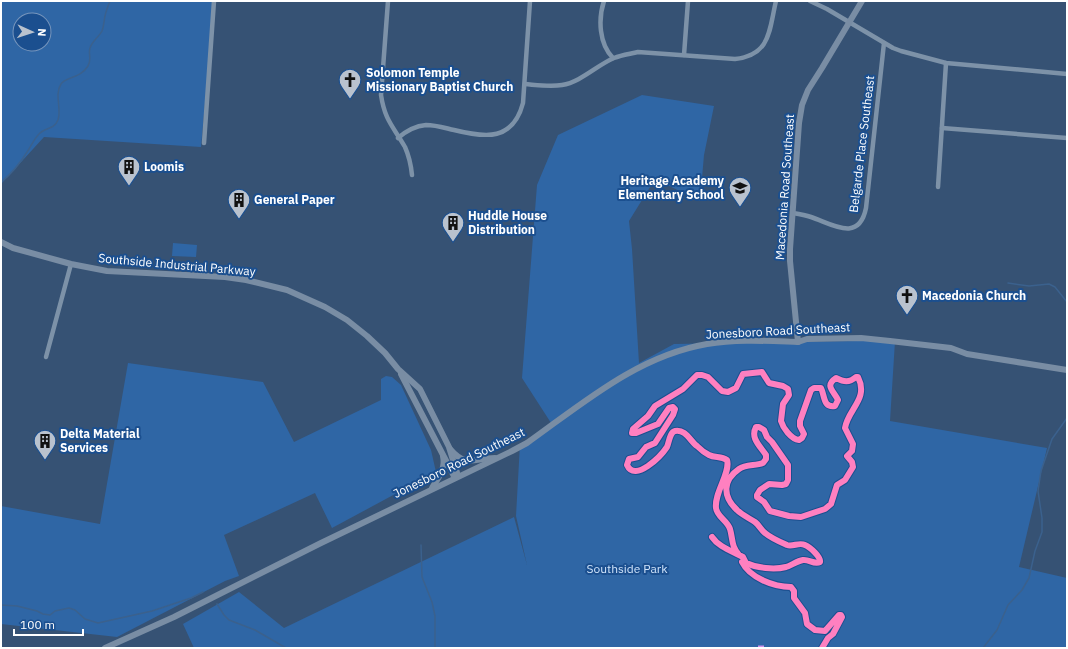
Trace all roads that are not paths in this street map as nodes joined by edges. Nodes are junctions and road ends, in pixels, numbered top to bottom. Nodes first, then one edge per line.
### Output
1 (214, 1) edge
2 (388, 1) edge
3 (530, 1) edge
4 (604, 1) edge
5 (688, 1) edge
6 (776, 1) edge
7 (810, 1) edge
8 (862, 1) edge
9 (849, 22) junction
10 (884, 43) junction
11 (684, 55) junction
12 (614, 58) junction
13 (946, 63) junction
14 (1067, 74) edge
15 (525, 84) junction
16 (942, 128) junction
17 (398, 138) junction
18 (1067, 138) edge
19 (204, 143) dead end
20 (412, 175) dead end
21 (938, 187) dead end
22 (793, 213) junction
23 (1, 242) edge
24 (71, 264) junction
25 (798, 342) junction
26 (46, 357) dead end
27 (398, 369) junction
28 (1067, 370) edge
29 (439, 427) junction
30 (431, 431) junction
31 (449, 448) junction
32 (442, 451) junction
33 (496, 458) junction
34 (457, 477) junction
35 (431, 489) junction
36 (105, 648) edge

1 - 19 street
2 - 17 street
3 - 15 street
4 - 12 street
5 - 11 street
6 - 11 street
7 - 9 street
8 - 9 main road, Macedonia Road Southeast
9 - 10 street
9 - 22 main road, Macedonia Road Southeast
10 - 13 street
10 - 22 street, Belgarde Place Southeast
11 - 12 street
12 - 15 street
13 - 14 street
13 - 16 street
15 - 17 street
16 - 18 street
16 - 21 street
17 - 20 street
22 - 25 main road, Macedonia Road Southeast
23 - 24 main road, Southside Industrial Parkway
24 - 26 street
24 - 27 main road, Southside Industrial Parkway
25 - 28 main road, Jonesboro Road Southeast
25 - 33 main road, Jonesboro Road Southeast
27 - 29 main road, Southside Industrial Parkway
27 - 30 main road, Southside Industrial Parkway
29 - 30 main road
29 - 31 main road, Southside Industrial Parkway
30 - 32 main road, Southside Industrial Parkway
31 - 33 main road
31 - 34 main road, Southside Industrial Parkway
32 - 34 main road, Southside Industrial Parkway
32 - 35 main road
33 - 34 main road, Jonesboro Road Southeast
34 - 35 main road, Jonesboro Road Southeast
35 - 36 main road, Jonesboro Road Southeast

